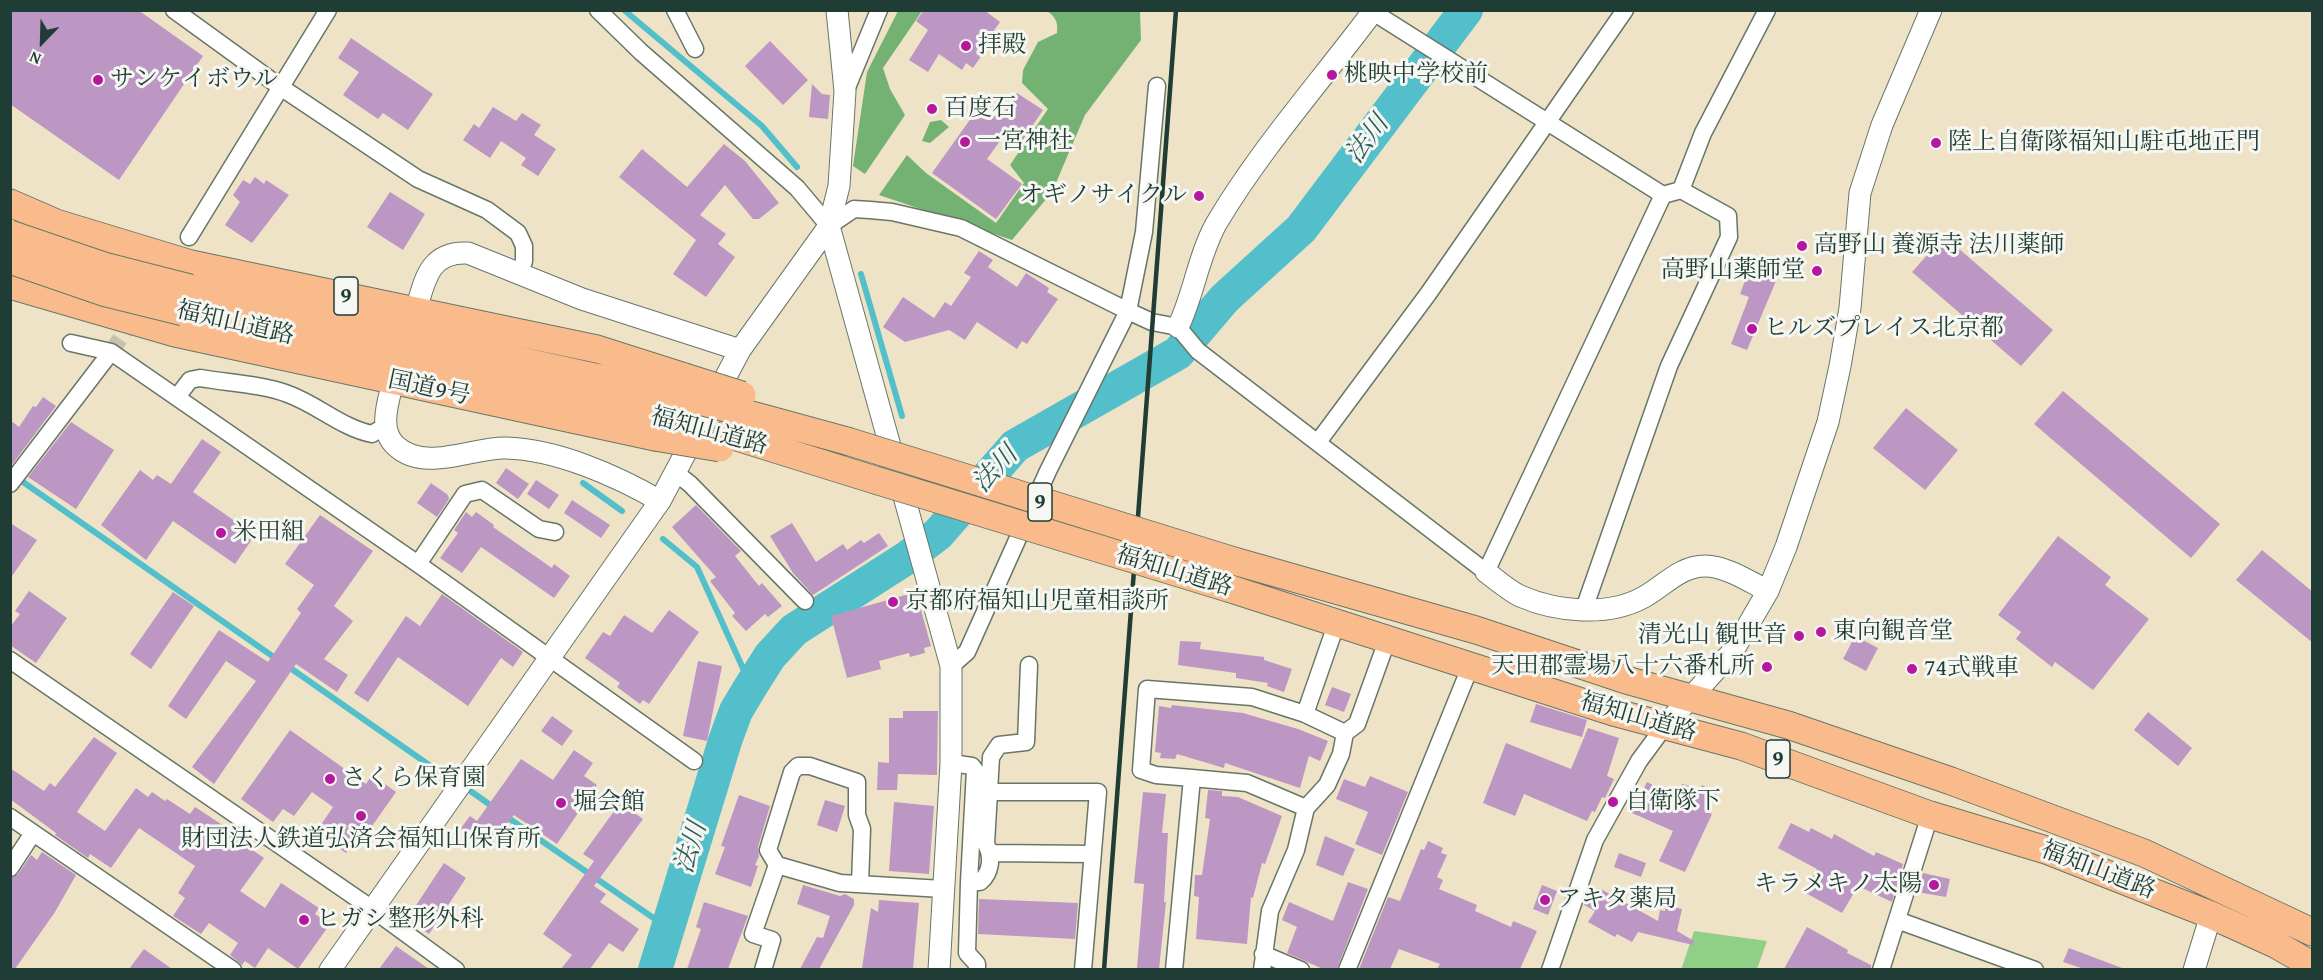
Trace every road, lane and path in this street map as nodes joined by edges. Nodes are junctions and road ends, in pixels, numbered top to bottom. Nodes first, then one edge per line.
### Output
1 (174, 10) edge
2 (328, 10) edge
3 (598, 10) edge
4 (675, 10) edge
5 (837, 10) edge
6 (879, 10) edge
7 (1625, 10) edge
8 (1767, 10) edge
9 (1931, 10) edge
10 (1374, 11) edge
11 (694, 49) dead end
12 (279, 86) junction
13 (1157, 86) dead end
14 (845, 91) junction
15 (1546, 123) junction
16 (1681, 190) junction
17 (1662, 195) junction
18 (10, 203) edge
19 (829, 226) junction
20 (10, 234) edge
21 (189, 237) dead end
22 (10, 260) edge
23 (520, 272) junction
24 (10, 285) edge
25 (187, 300) junction
26 (416, 310) junction
27 (1128, 311) junction
28 (1180, 330) junction
29 (71, 343) dead end
30 (740, 350) junction
31 (111, 352) junction
32 (393, 382) junction
33 (680, 386) junction
34 (177, 397) junction
35 (731, 422) junction
36 (385, 426) junction
37 (659, 428) junction
38 (811, 431) joint
39 (1318, 442) junction
40 (676, 473) junction
41 (863, 477) joint
42 (10, 484) edge
43 (660, 501) junction
44 (555, 532) dead end
45 (418, 564) junction
46 (1486, 572) junction
47 (1768, 591) junction
48 (804, 601) dead end
49 (1584, 609) junction
50 (1337, 622) junction
51 (1388, 638) junction
52 (548, 658) junction
53 (10, 660) edge
54 (1029, 665) dead end
55 (1471, 665) junction
56 (951, 666) junction
57 (1689, 696) junction
58 (1305, 714) junction
59 (1664, 727) junction
60 (1345, 733) junction
61 (694, 761) dead end
62 (951, 763) junction
63 (1192, 778) junction
64 (990, 792) junction
65 (1306, 808) junction
66 (1930, 816) junction
67 (10, 817) edge
68 (33, 833) junction
69 (991, 852) junction
70 (1091, 854) junction
71 (777, 865) junction
72 (10, 867) edge
73 (969, 882) junction
74 (860, 884) junction
75 (943, 889) junction
76 (371, 908) junction
77 (2211, 915) junction
78 (1897, 920) junction
79 (2313, 932) edge
80 (1262, 962) edge
81 (2313, 965) edge
82 (233, 969) edge
83 (330, 969) edge
84 (456, 969) edge
85 (763, 969) edge
86 (939, 969) edge
87 (977, 969) edge
88 (1083, 969) edge
89 (1174, 969) edge
90 (1301, 969) edge
91 (1347, 969) edge
92 (1550, 969) edge
93 (1881, 969) edge
94 (2035, 969) edge
95 (2194, 969) edge

1 - 12 street
2 - 12 street
3 - 19 street
4 - 11 street
5 - 14 street
6 - 14 street
7 - 15 street
8 - 16 street
9 - 47 street
10 - 15 street
10 - 28 street
12 - 21 street
12 - 23 street
13 - 27 street
14 - 19 street
15 - 17 street
15 - 39 street
16 - 17 street
16 - 49 street
17 - 46 street
18 - 26 highway, 国道9号 / 9
19 - 27 street
19 - 30 street
19 - 56 street
20 - 25 highway, 福知山道路 / 9, bridge
22 - 25 highway, 福知山道路 / 9, bridge
23 - 26 street
23 - 30 street
24 - 32 highway, 国道9号 / 9
25 - 33 highway, 福知山道路 / 9
25 - 37 highway, 福知山道路 / 9
26 - 33 highway, 国道9号 / 9
27 - 28 street
27 - 56 street
28 - 39 street
29 - 31 street
30 - 40 street
31 - 34 street
31 - 42 street
32 - 36 street
32 - 37 highway, 国道9号 / 9
33 - 35 highway, 国道9号 / 9, bridge
34 - 36 street
34 - 45 street
35 - 37 highway, 国道9号 / 9, bridge
35 - 38 highway, 国道9号 / 9
35 - 41 highway, 国道9号 / 9
36 - 43 street
38 - 57 highway, 福知山道路 / 9, bridge
39 - 46 street
40 - 43 street
40 - 48 street
41 - 50 highway, 福知山道路 / 9, bridge
43 - 52 street
44 - 45 street
45 - 52 street
46 - 49 street
47 - 49 street
47 - 57 street
50 - 51 highway, 福知山道路 / 9
50 - 58 street
51 - 55 highway, 福知山道路 / 9
51 - 60 street
52 - 61 street
52 - 76 street
53 - 76 street
54 - 64 street
55 - 59 highway, 福知山道路 / 9
55 - 91 street
56 - 62 street
57 - 59 street
57 - 79 highway, 福知山道路 / 9
58 - 60 street
58 - 63 street
59 - 66 highway, 福知山道路 / 9
59 - 92 street
60 - 65 street
62 - 73 street
62 - 75 street
63 - 65 street
63 - 89 street
64 - 69 street
64 - 70 street
65 - 80 street
66 - 77 highway, 福知山道路 / 9
66 - 78 street
67 - 68 street
68 - 72 street
68 - 82 street
69 - 70 street
69 - 73 street
70 - 88 street
71 - 74 street
71 - 74 street
71 - 85 street
73 - 87 street
74 - 75 street
75 - 86 street
76 - 83 street
76 - 84 street
77 - 81 highway, 福知山道路 / 9
77 - 95 street
78 - 93 street
78 - 94 street
80 - 90 street

